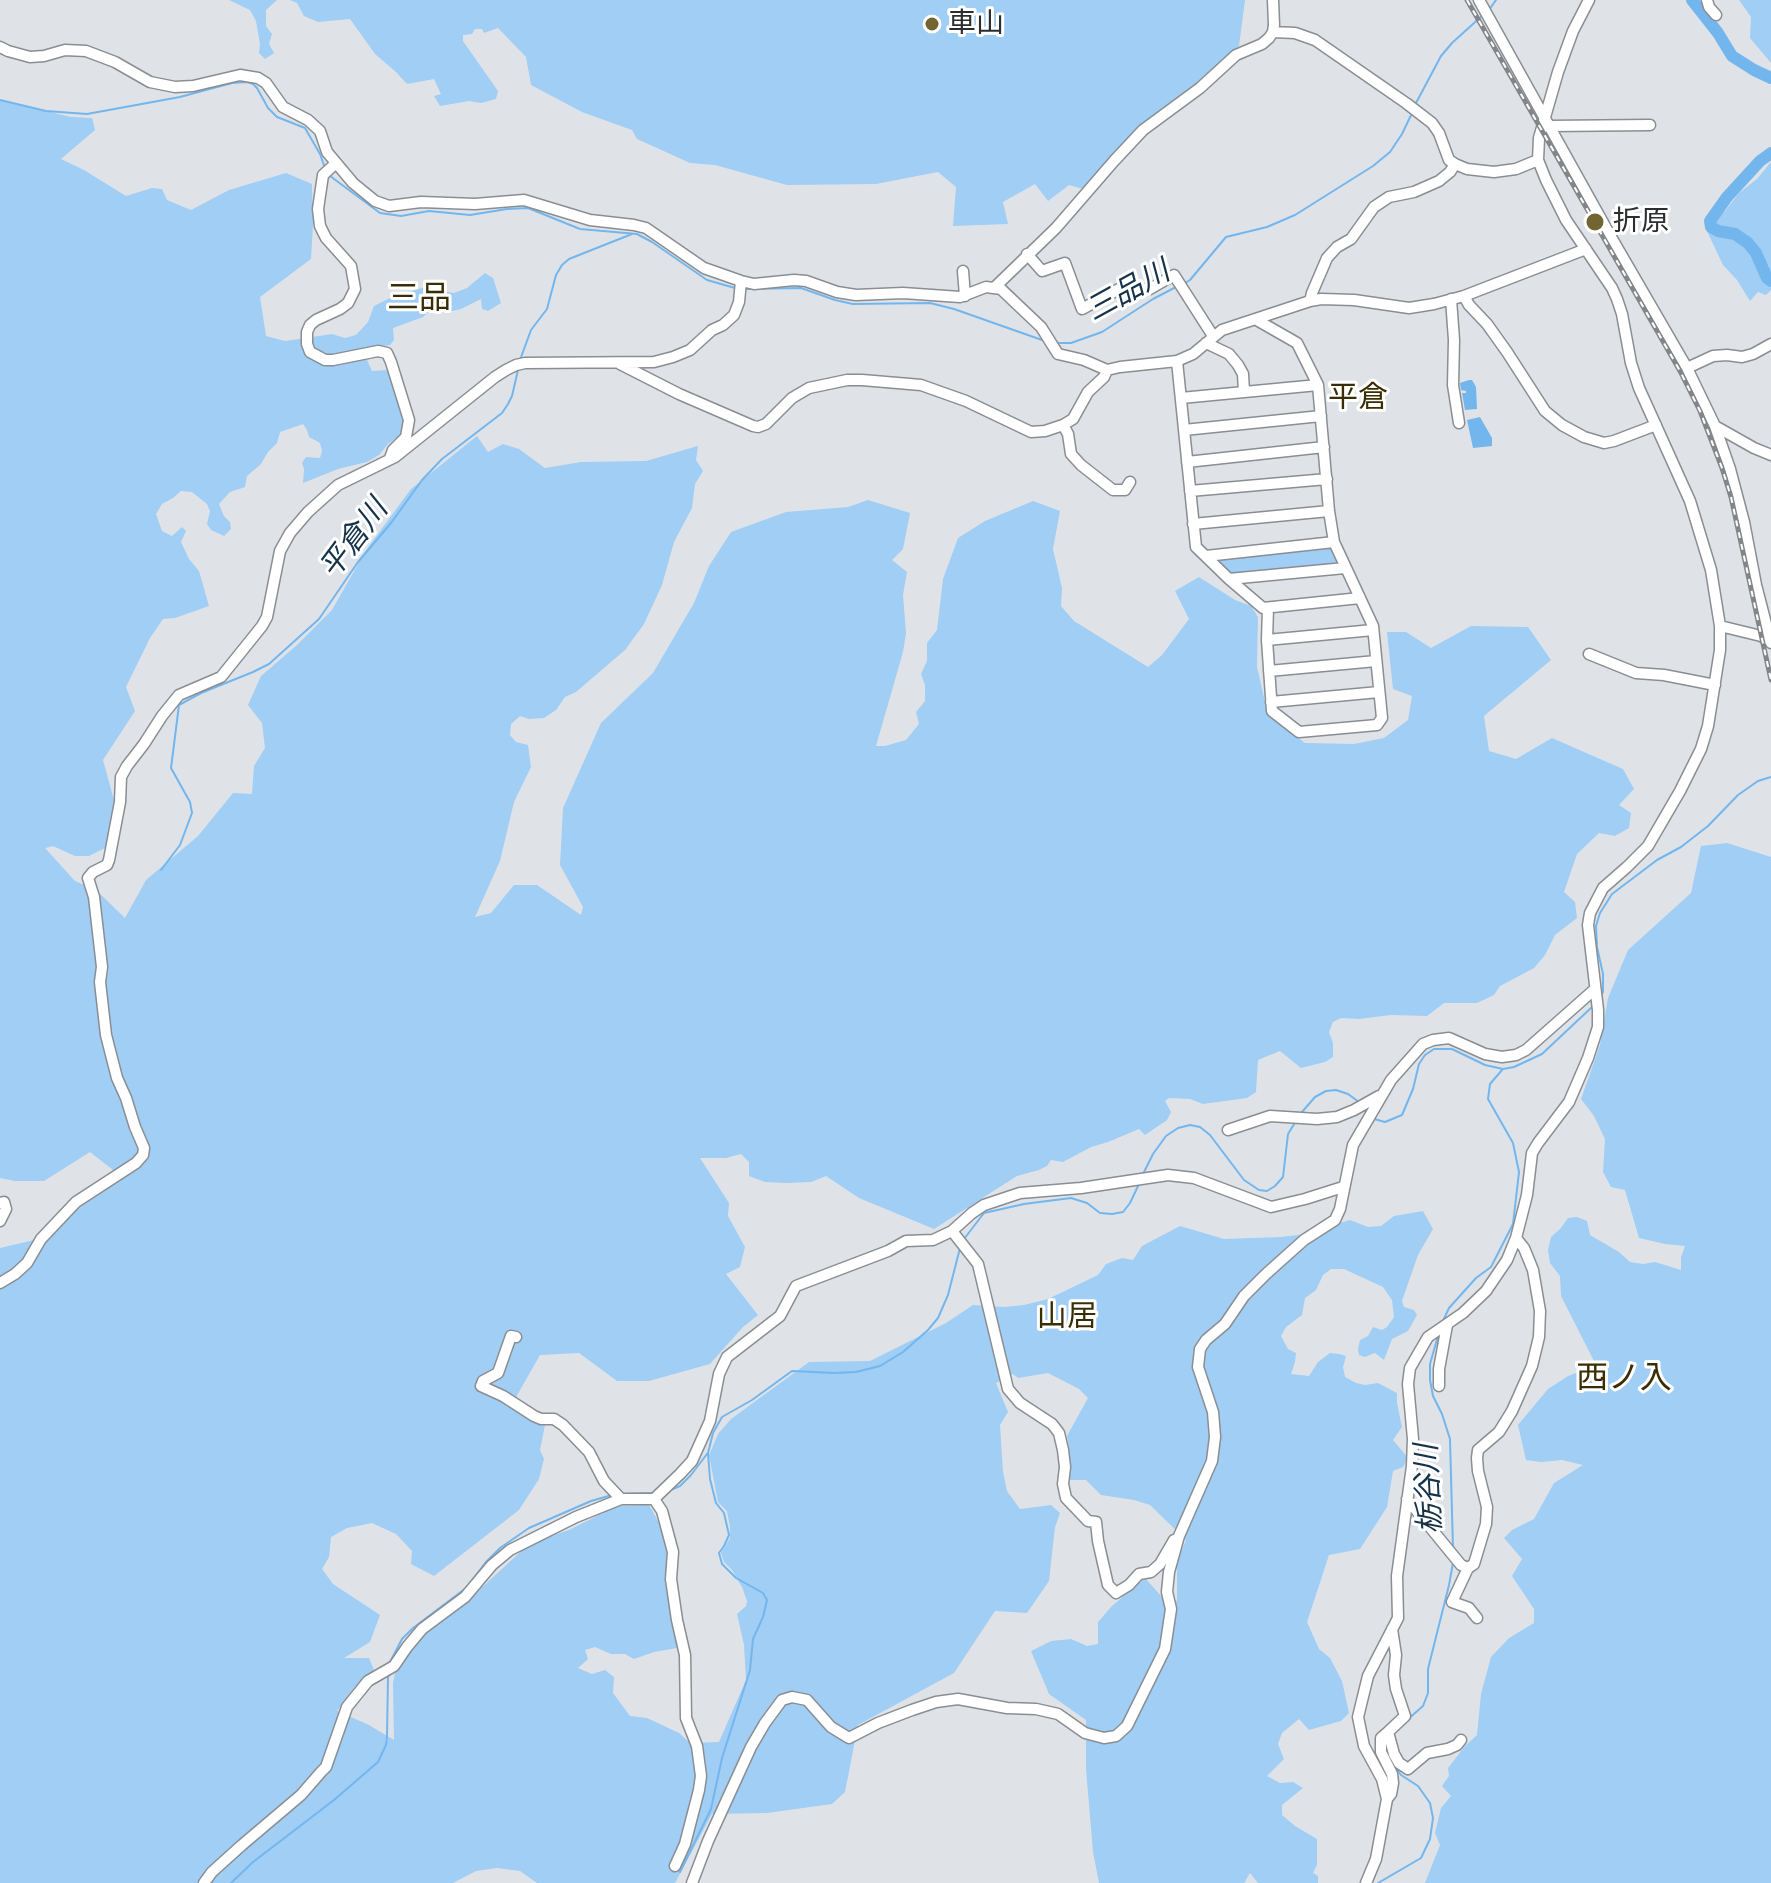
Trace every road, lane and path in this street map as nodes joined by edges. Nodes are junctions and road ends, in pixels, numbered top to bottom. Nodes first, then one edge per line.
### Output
1 (1273, 0) edge
2 (1589, 0) edge
3 (1707, 0) edge
4 (1481, 3) edge
5 (1716, 15) dead end
6 (1273, 32) junction
7 (0, 47) edge
8 (1548, 122) junction
9 (1650, 125) dead end
10 (1538, 160) junction
11 (1455, 164) junction
12 (330, 168) junction
13 (1586, 249) junction
14 (1027, 254) junction
15 (963, 271) dead end
16 (995, 287) junction
17 (741, 288) junction
18 (965, 296) junction
19 (1464, 296) junction
20 (1451, 299) junction
21 (1310, 301) junction
22 (1255, 319) junction
23 (1210, 340) junction
24 (1771, 344) edge
25 (1177, 361) junction
26 (617, 363) junction
27 (1687, 368) junction
28 (1107, 370) junction
29 (1318, 385) junction
30 (1244, 392) junction
31 (1181, 398) junction
32 (1321, 416) junction
33 (1459, 423) dead end
34 (1063, 425) junction
35 (1656, 425) junction
36 (1715, 426) junction
37 (1184, 430) junction
38 (1324, 447) junction
39 (1771, 455) edge
40 (390, 460) junction
41 (1187, 462) junction
42 (1327, 479) junction
43 (1130, 482) dead end
44 (1190, 491) junction
45 (1329, 511) junction
46 (1193, 524) junction
47 (1334, 542) junction
48 (1206, 556) junction
49 (1345, 568) junction
50 (1229, 579) junction
51 (1360, 598) junction
52 (1268, 608) junction
53 (1720, 626) junction
54 (1373, 630) junction
55 (1267, 640) junction
56 (1770, 642) edge
57 (1589, 654) dead end
58 (1376, 661) junction
59 (1269, 671) junction
60 (1715, 685) junction
61 (1379, 692) junction
62 (1271, 702) junction
63 (1595, 989) junction
64 (1380, 1095) junction
65 (1228, 1130) dead end
66 (1343, 1187) junction
67 (0, 1203) edge
68 (0, 1221) edge
69 (952, 1231) junction
70 (1516, 1238) junction
71 (0, 1283) edge
72 (1447, 1325) junction
73 (516, 1337) dead end
74 (1439, 1386) dead end
75 (621, 1499) junction
76 (654, 1499) junction
77 (1407, 1499) junction
78 (1179, 1536) junction
79 (1468, 1568) junction
80 (1477, 1618) dead end
81 (1392, 1629) junction
82 (1388, 1732) junction
83 (1461, 1740) dead end
84 (1387, 1799) junction
85 (675, 1866) dead end
86 (204, 1883) edge
87 (692, 1883) edge
88 (1366, 1883) edge

1 - 6 street
2 - 8 street
3 - 5 street
4 - 8 street
6 - 11 street
6 - 14 street
7 - 12 street
8 - 9 street
8 - 10 street
8 - 27 street
10 - 11 street
10 - 13 street
11 - 21 street
12 - 17 street
12 - 40 street
13 - 19 street
13 - 35 street
14 - 16 street
14 - 23 street
15 - 18 street
16 - 18 street
16 - 28 street
17 - 18 street
17 - 26 street
19 - 20 street
19 - 35 street
20 - 21 street
20 - 33 street
21 - 22 street
22 - 23 street
22 - 29 street
23 - 25 street
23 - 30 street
24 - 27 street
25 - 28 street
25 - 31 street
26 - 34 street
26 - 40 street
27 - 36 street
28 - 34 street
29 - 30 street
29 - 32 street
30 - 31 street
31 - 37 street
32 - 37 street
32 - 38 street
34 - 43 street
35 - 53 street
36 - 39 street
36 - 56 street
37 - 41 street
38 - 41 street
38 - 42 street
40 - 71 street
41 - 44 street
42 - 44 street
42 - 45 street
44 - 46 street
45 - 46 street
45 - 47 street
46 - 48 street
47 - 48 street
47 - 49 street
48 - 50 street
49 - 50 street
49 - 51 street
50 - 52 street
51 - 52 street
51 - 54 street
52 - 55 street
53 - 56 street
53 - 60 street
54 - 55 street
54 - 58 street
55 - 59 street
57 - 60 street
58 - 59 street
58 - 61 street
59 - 62 street
60 - 63 street
61 - 62 street
61 - 62 street
63 - 64 street
63 - 70 street
64 - 65 street
64 - 66 street
66 - 69 street
66 - 78 street
67 - 68 street
69 - 76 street
69 - 78 street
70 - 72 street
70 - 79 street
72 - 74 street
72 - 77 street
73 - 75 street
75 - 76 street
75 - 86 street
76 - 85 street
77 - 79 street
77 - 81 street
78 - 87 street
79 - 80 street
81 - 82 street
81 - 84 street
82 - 83 street
82 - 84 street
84 - 88 street

